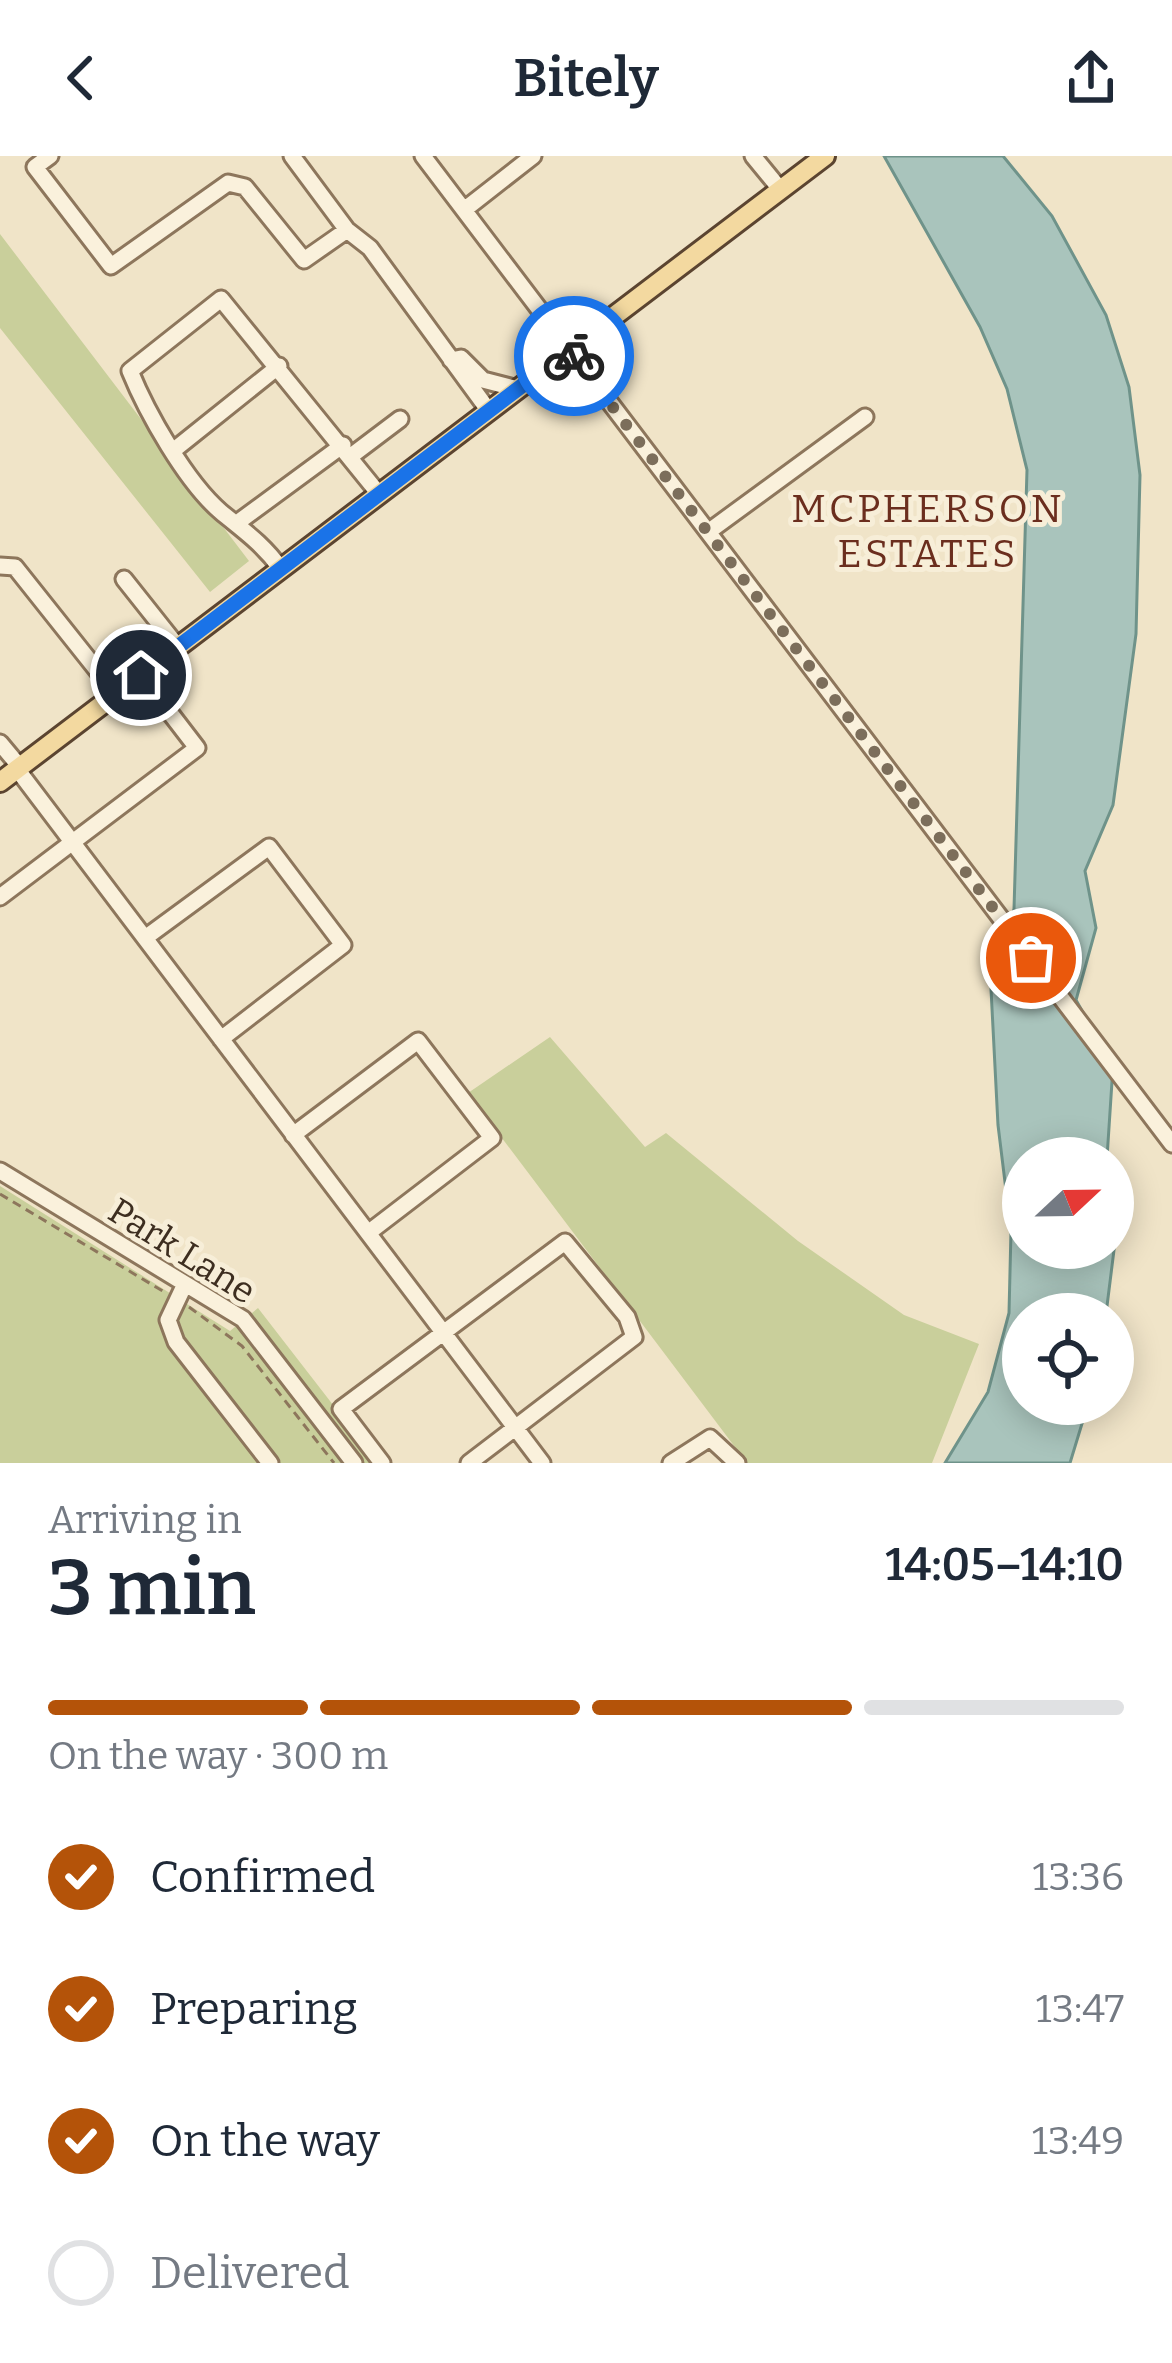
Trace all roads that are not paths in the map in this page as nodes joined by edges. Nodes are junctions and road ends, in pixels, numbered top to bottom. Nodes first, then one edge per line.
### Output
1 (50, 156) edge
2 (292, 156) edge
3 (424, 156) edge
4 (533, 156) edge
5 (753, 156) edge
6 (825, 156) edge
7 (780, 189) junction
8 (464, 210) junction
9 (347, 230) junction
10 (569, 350) junction
11 (451, 360) junction
12 (279, 366) junction
13 (518, 389) junction
14 (490, 411) junction
15 (865, 417) dead end
16 (400, 419) dead end
17 (174, 450) junction
18 (347, 451) junction
19 (380, 494) junction
20 (237, 523) junction
21 (708, 532) junction
22 (0, 566) edge
23 (281, 569) junction
24 (124, 579) dead end
25 (178, 647) junction
26 (141, 675) junction
27 (116, 694) junction
28 (0, 743) edge
29 (18, 768) junction
30 (0, 782) edge
31 (74, 844) junction
32 (0, 897) edge
33 (145, 938) junction
34 (221, 1039) junction
35 (293, 1135) junction
36 (1172, 1144) edge
37 (0, 1171) edge
38 (368, 1233) junction
39 (184, 1286) junction
40 (441, 1330) junction
41 (515, 1428) junction
42 (270, 1463) edge
43 (354, 1463) edge
44 (382, 1463) edge
45 (469, 1463) edge
46 (542, 1463) edge
47 (671, 1463) edge
48 (736, 1463) edge

1 - 9 street
2 - 9 street
3 - 8 street
4 - 8 street
5 - 7 street
6 - 7 main road
7 - 10 main road
8 - 10 street
9 - 11 street
10 - 13 main road
10 - 21 street
11 - 13 street
11 - 14 street
12 - 17 street
12 - 17 street
12 - 18 street
13 - 14 main road
14 - 19 main road
15 - 21 street
16 - 18 street
17 - 20 street
18 - 19 street
18 - 20 street
19 - 23 main road
20 - 23 street
21 - 36 street
22 - 27 street
23 - 25 main road
24 - 25 street
25 - 26 main road
26 - 27 main road
26 - 31 street
27 - 29 main road
28 - 29 street
29 - 30 main road
29 - 31 street
31 - 32 street
31 - 33 street
33 - 34 street
33 - 34 street
34 - 35 street
35 - 38 street
35 - 38 street
37 - 39 street, Park Lane
38 - 40 street
39 - 42 street
39 - 43 street, Park Lane
40 - 41 street
40 - 41 street
40 - 44 street
41 - 45 street
41 - 46 street
47 - 48 street

